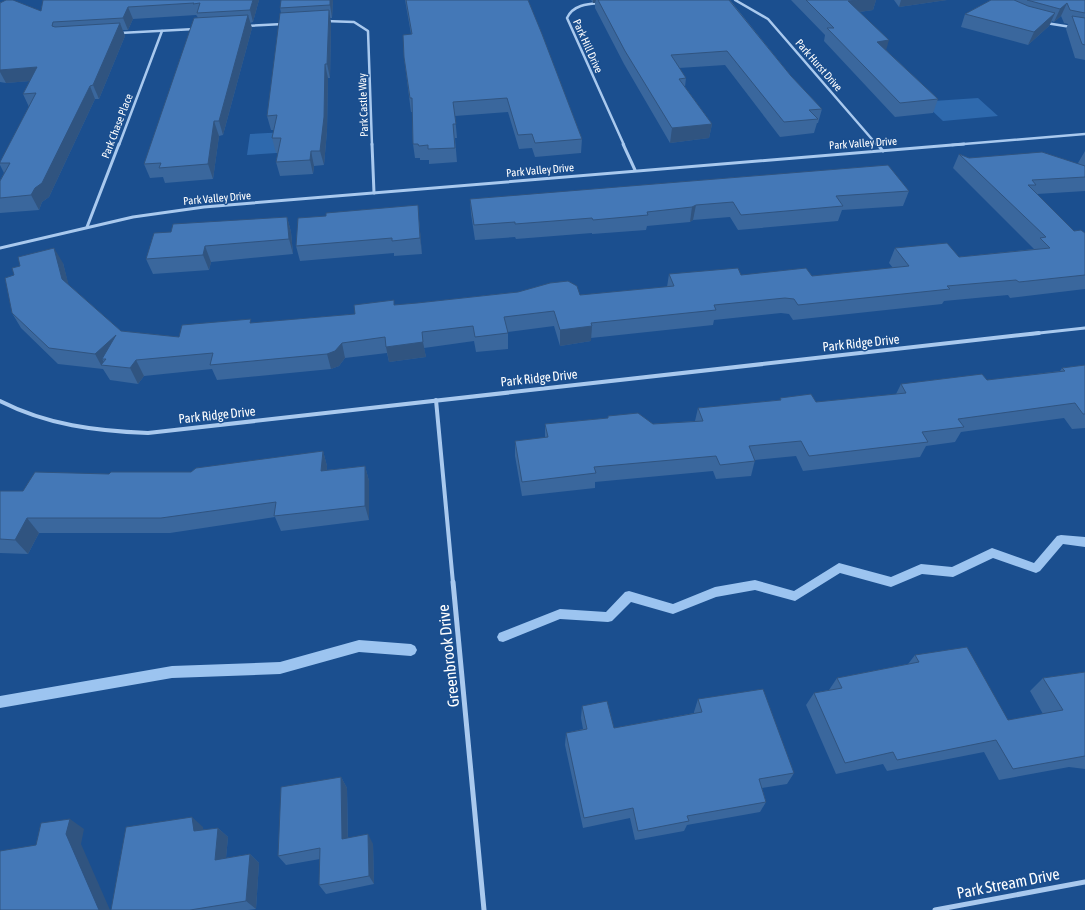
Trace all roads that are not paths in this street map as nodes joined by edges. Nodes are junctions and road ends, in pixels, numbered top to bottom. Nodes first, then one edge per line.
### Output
1 (735, 0) edge
2 (604, 3) edge
3 (318, 21) edge
4 (1041, 22) edge
5 (284, 23) edge
6 (241, 26) edge
7 (1073, 27) edge
8 (201, 28) edge
9 (162, 30) junction
10 (114, 34) edge
11 (1085, 134) edge
12 (883, 151) junction
13 (635, 170) junction
14 (374, 193) junction
15 (87, 227) junction
16 (0, 248) edge
17 (1085, 328) edge
18 (436, 400) junction
19 (0, 401) edge
20 (1085, 882) edge
21 (484, 910) edge
22 (935, 910) edge

1 - 12 street, Park Hurst Drive
2 - 13 street, Park Hill Drive
3 - 14 street, Park Castle Way
4 - 7 street
5 - 6 street
8 - 9 street
9 - 10 street
9 - 15 street, Park Chase Place
11 - 12 street, Park Valley Drive
12 - 13 street, Park Valley Drive
13 - 14 street, Park Valley Drive
14 - 15 street, Park Valley Drive
15 - 16 street, Park Valley Drive
17 - 18 street, Park Ridge Drive
18 - 19 street, Park Ridge Drive
18 - 21 street, Greenbrook Drive
20 - 22 street, Park Stream Drive

